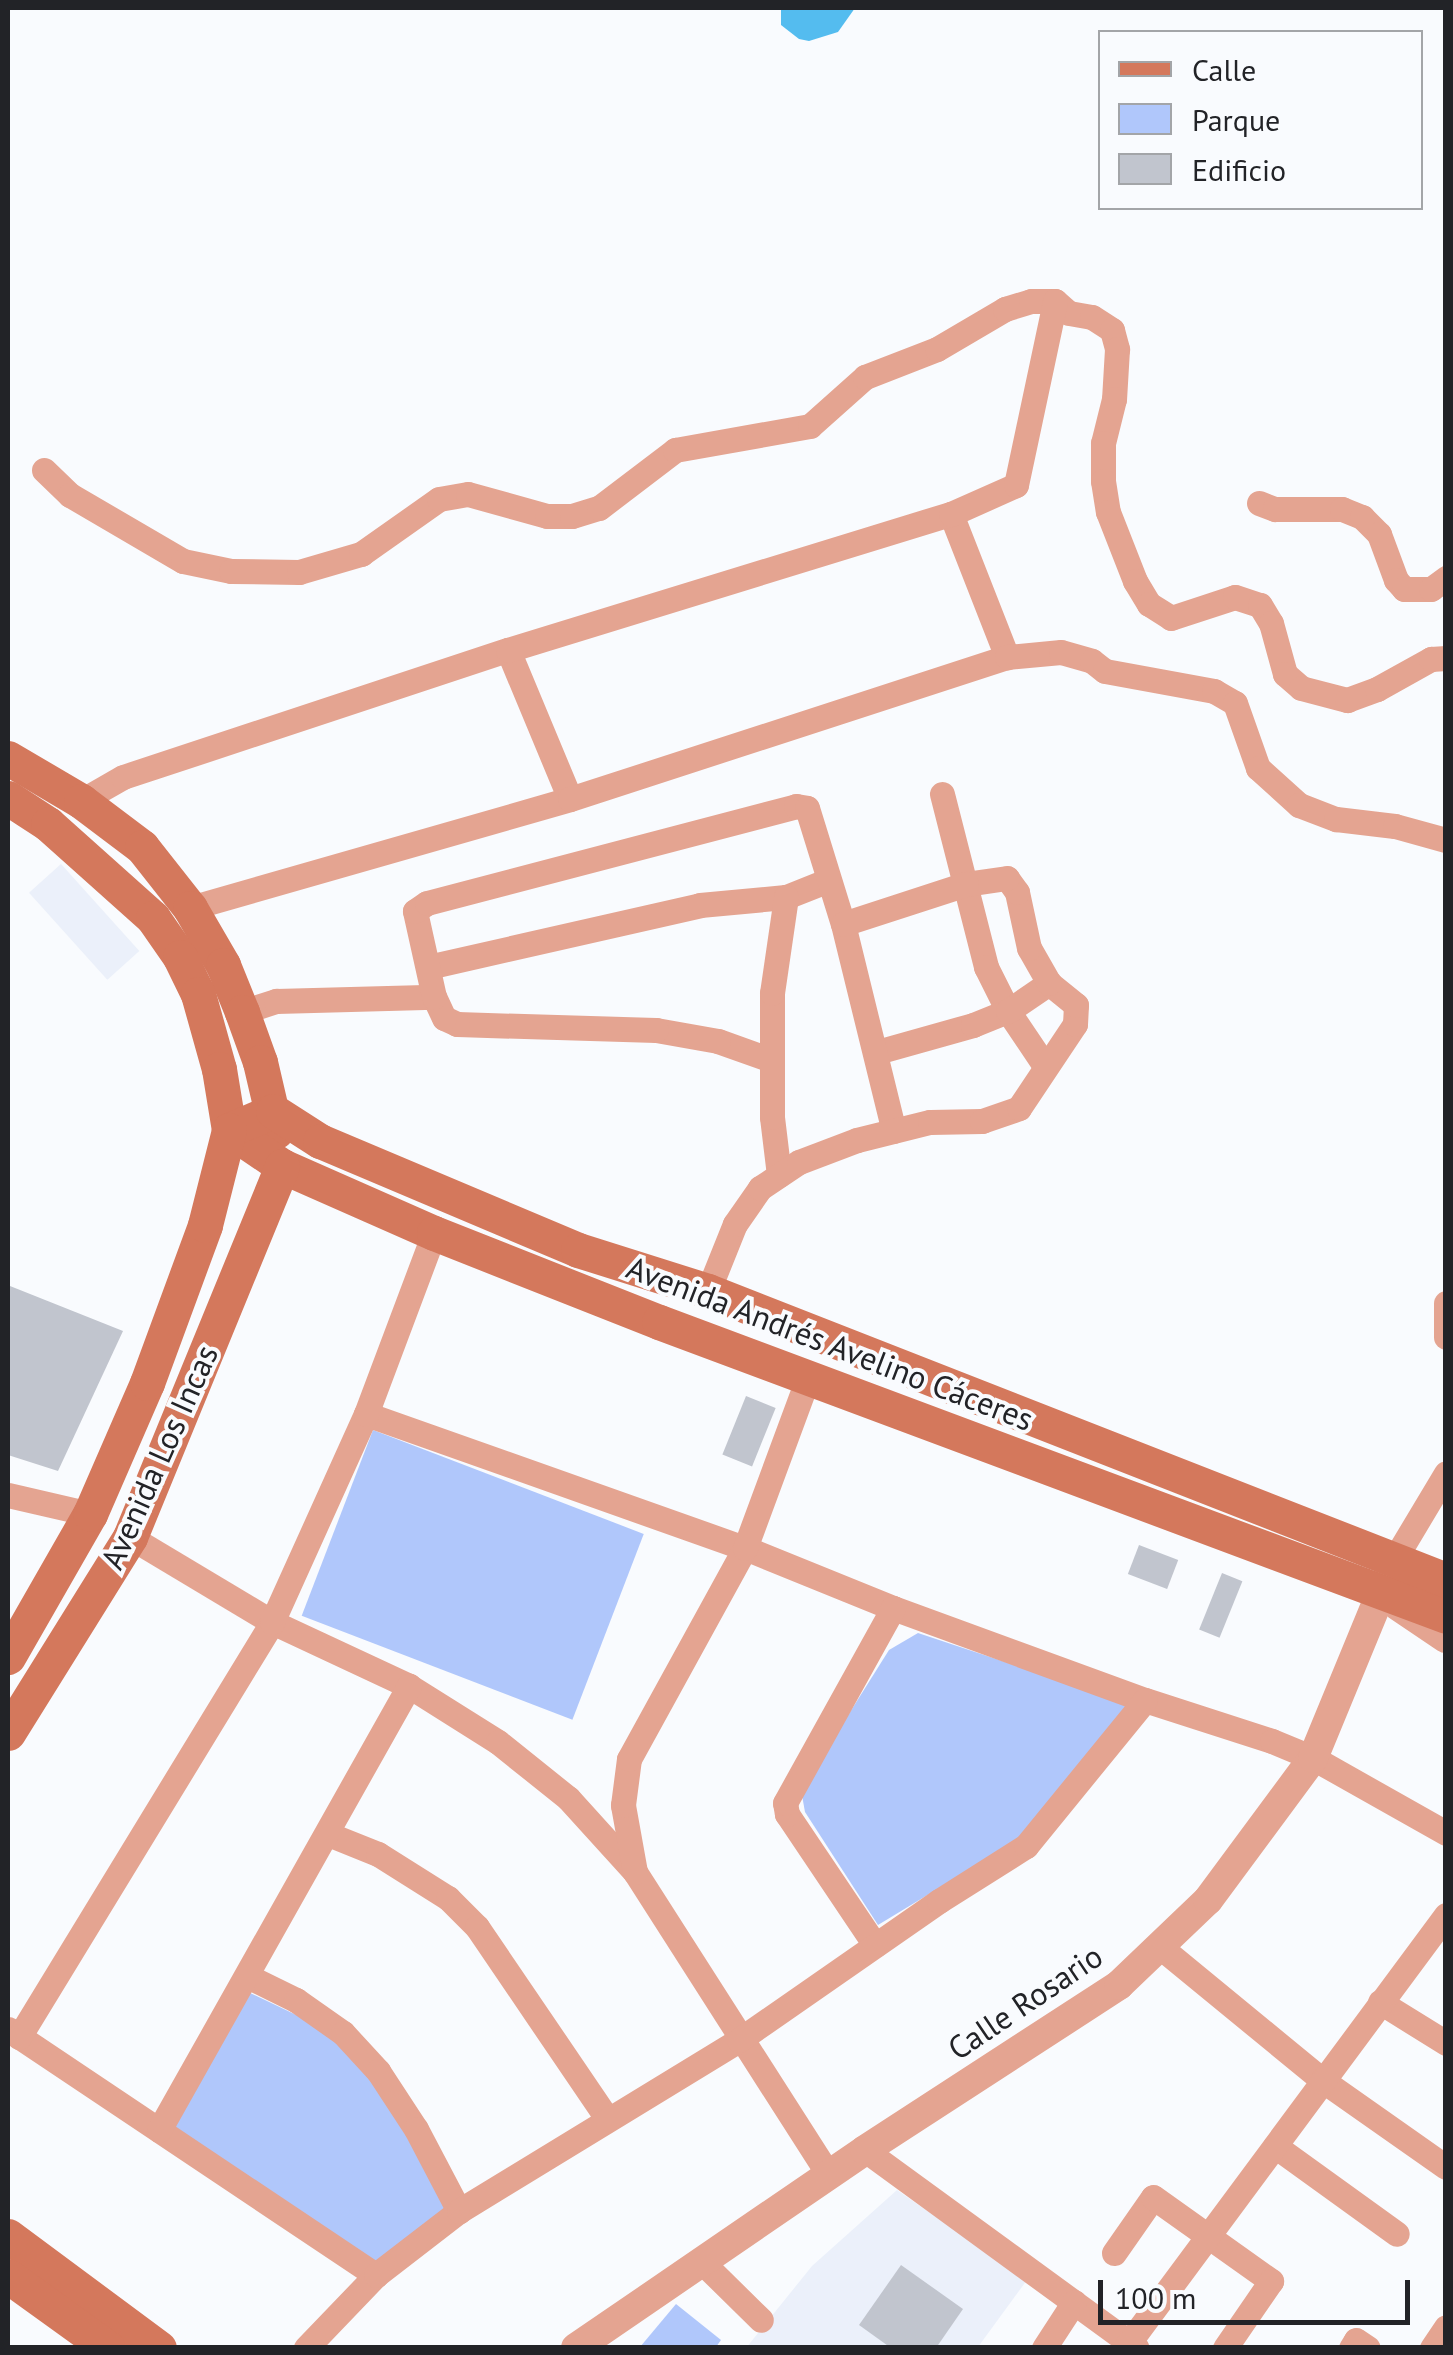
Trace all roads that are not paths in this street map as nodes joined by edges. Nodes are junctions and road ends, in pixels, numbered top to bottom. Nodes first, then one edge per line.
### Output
1 (1056, 301) junction
2 (44, 470) dead end
3 (1259, 503) dead end
4 (951, 514) junction
5 (1446, 578) edge
6 (508, 650) junction
7 (1007, 657) junction
8 (1446, 658) edge
9 (8, 758) edge
10 (942, 794) dead end
11 (8, 798) edge
12 (570, 799) junction
13 (80, 801) junction
14 (1446, 840) edge
15 (826, 880) junction
16 (966, 884) junction
17 (786, 897) junction
18 (190, 908) junction
19 (842, 924) junction
20 (428, 968) junction
21 (1049, 982) junction
22 (434, 998) junction
23 (1008, 1011) junction
24 (242, 1012) junction
25 (876, 1052) junction
26 (771, 1060) junction
27 (1045, 1066) junction
28 (273, 1110) junction
29 (228, 1130) junction
30 (894, 1131) junction
31 (282, 1166) junction
32 (780, 1175) junction
33 (434, 1234) junction
34 (578, 1250) junction
35 (562, 1284) junction
36 (708, 1291) junction
37 (1446, 1303) edge
38 (1446, 1337) edge
39 (808, 1378) junction
40 (366, 1414) junction
41 (1072, 1436) junction
42 (1060, 1472) junction
43 (1446, 1473) edge
44 (8, 1495) edge
45 (90, 1514) junction
46 (130, 1537) junction
47 (745, 1548) junction
48 (1394, 1560) junction
49 (1446, 1566) edge
50 (1446, 1580) edge
51 (1382, 1594) junction
52 (893, 1608) junction
53 (1446, 1616) edge
54 (272, 1622) junction
55 (1446, 1638) edge
56 (8, 1657) edge
57 (409, 1686) junction
58 (1145, 1700) junction
59 (8, 1733) edge
60 (1313, 1758) junction
61 (1446, 1833) edge
62 (328, 1834) junction
63 (635, 1872) junction
64 (1444, 1921) edge
65 (875, 1945) junction
66 (1160, 1946) junction
67 (247, 1976) junction
68 (1380, 2002) junction
69 (13, 2033) edge
70 (739, 2040) junction
71 (1446, 2043) edge
72 (1322, 2080) junction
73 (606, 2118) junction
74 (159, 2130) junction
75 (1274, 2146) junction
76 (865, 2150) junction
77 (1446, 2167) edge
78 (828, 2174) junction
79 (459, 2211) junction
80 (1397, 2234) dead end
81 (8, 2236) edge
82 (1209, 2236) junction
83 (1114, 2253) dead end
84 (703, 2263) junction
85 (376, 2275) junction
86 (8, 2276) edge
87 (1074, 2302) junction
88 (761, 2320) dead end
89 (1446, 2327) edge
90 (1131, 2346) edge
91 (108, 2348) edge
92 (159, 2348) edge
93 (306, 2348) edge
94 (576, 2348) edge
95 (1044, 2348) edge
96 (1225, 2348) edge
97 (1351, 2348) edge
98 (1368, 2348) edge
99 (1432, 2348) edge

1 - 2 street
1 - 4 street
1 - 8 street
3 - 5 street
4 - 6 street
4 - 7 street
6 - 12 street
6 - 13 street
7 - 12 street
7 - 14 street
9 - 13 main road
10 - 16 street
11 - 29 main road
12 - 18 street
13 - 18 main road
15 - 17 street
15 - 19 street
15 - 20 street
16 - 19 street
16 - 21 street
16 - 23 street
17 - 20 street
17 - 26 street
18 - 24 main road
19 - 25 street
20 - 22 street
21 - 23 street
21 - 27 street
22 - 24 street
22 - 26 street
23 - 25 street
23 - 27 street
24 - 28 main road
25 - 30 street
26 - 32 street
27 - 30 street
28 - 29 main road
28 - 31 main road
28 - 34 main road, Avenida Andrés Avelino Cáceres
29 - 31 main road, Avenida Andrés Avelino Cáceres
29 - 45 main road, Avenida Los Incas
30 - 32 street
31 - 33 main road, Avenida Andrés Avelino Cáceres
31 - 46 main road, Avenida Los Incas
32 - 36 street
33 - 35 main road, Avenida Andrés Avelino Cáceres
33 - 40 street
34 - 35 main road
34 - 36 main road, Avenida Andrés Avelino Cáceres
35 - 39 main road, Avenida Andrés Avelino Cáceres
36 - 41 main road, Avenida Andrés Avelino Cáceres
37 - 38 street
39 - 42 main road, Avenida Andrés Avelino Cáceres
39 - 47 street
40 - 47 street
40 - 54 street
41 - 42 main road
41 - 48 main road, Avenida Andrés Avelino Cáceres
42 - 51 main road, Avenida Andrés Avelino Cáceres
43 - 48 street
44 - 45 street
45 - 56 main road, Avenida Los Incas
46 - 54 street
46 - 59 main road, Avenida Los Incas
47 - 52 street
47 - 63 street
48 - 49 street, Avenida Andrés Avelino Cáceres
48 - 50 main road, Avenida Andrés Avelino Cáceres
48 - 51 street, Calle Rosario
51 - 53 main road, Avenida Andrés Avelino Cáceres
51 - 55 street, Avenida Andrés Avelino Cáceres
51 - 60 street, Calle Rosario
52 - 58 street
52 - 65 street
54 - 57 street
54 - 69 street
57 - 62 street
57 - 63 street
58 - 60 street
58 - 65 street
60 - 61 street
60 - 66 street, Calle Rosario
62 - 67 street
62 - 73 street
63 - 70 street
64 - 68 street
65 - 70 street
66 - 72 street
66 - 76 street, Calle Rosario
67 - 74 street
67 - 79 street
68 - 71 street
68 - 72 street
69 - 74 street
70 - 73 street
70 - 78 street
72 - 75 street
72 - 77 street
73 - 79 street
74 - 85 street
75 - 80 street
75 - 82 street
76 - 78 street, Calle Rosario
76 - 87 street
78 - 84 street, Calle Rosario
79 - 85 street
81 - 92 main road
82 - 83 street
82 - 90 street
82 - 96 street
84 - 88 street
84 - 94 street, Calle Rosario
85 - 93 street
86 - 91 main road
87 - 90 street
87 - 95 street
89 - 99 street
97 - 98 street

